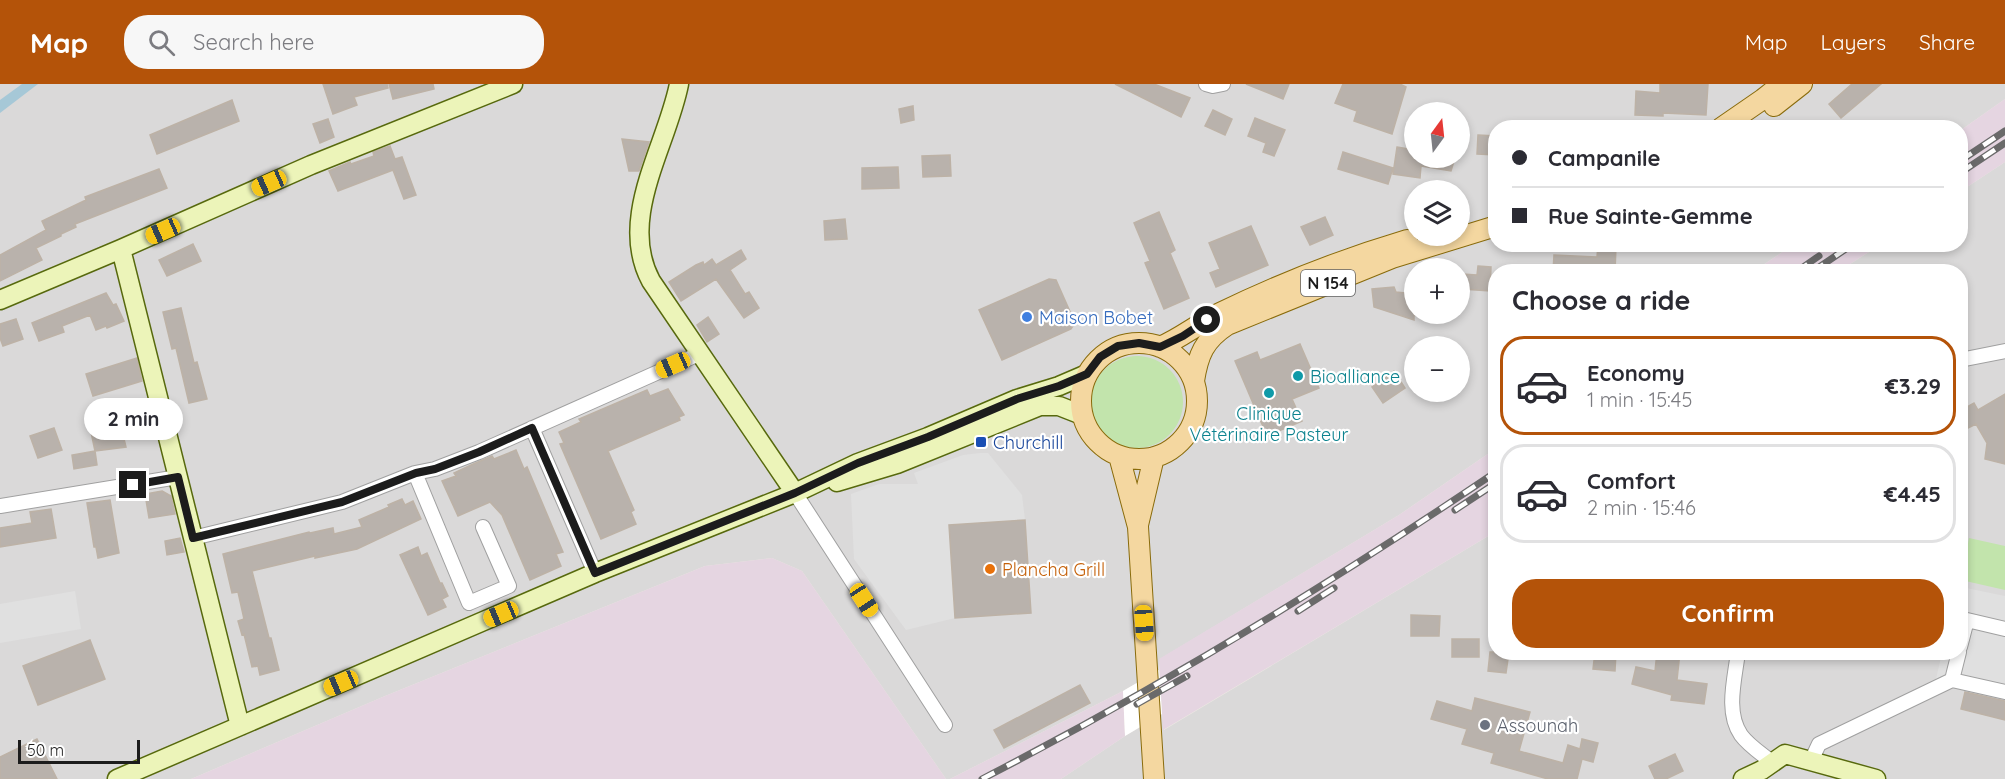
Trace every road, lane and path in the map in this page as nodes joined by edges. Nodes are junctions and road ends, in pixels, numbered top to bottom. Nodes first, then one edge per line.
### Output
1 (513, 84) edge
2 (679, 84) edge
3 (1206, 84) edge
4 (1223, 84) edge
5 (1782, 84) edge
6 (1802, 84) edge
7 (1732, 120) edge
8 (1753, 120) edge
9 (1488, 216) edge
10 (1470, 221) edge
11 (1488, 228) edge
12 (1404, 242) edge
13 (121, 249) junction
14 (0, 300) edge
15 (1160, 347) junction
16 (2005, 351) edge
17 (701, 353) junction
18 (1968, 358) edge
19 (1087, 374) junction
20 (1194, 381) junction
21 (1082, 415) junction
22 (532, 428) junction
23 (1119, 456) junction
24 (1154, 457) junction
25 (416, 473) junction
26 (178, 477) junction
27 (795, 493) junction
28 (0, 506) edge
29 (483, 527) dead end
30 (1138, 527) junction
31 (193, 538) junction
32 (595, 573) junction
33 (1968, 620) edge
34 (2005, 629) edge
35 (1737, 660) edge
36 (1957, 660) edge
37 (1952, 680) junction
38 (2005, 693) edge
39 (945, 725) dead end
40 (240, 726) junction
41 (1811, 761) junction
42 (1773, 763) junction
43 (117, 779) edge
44 (1154, 779) edge
45 (1743, 779) edge
46 (1876, 779) edge

1 - 13 street
2 - 17 street
3 - 4 street
5 - 7 main road
6 - 8 main road
9 - 10 main road
11 - 20 main road, N 154
12 - 15 main road, N 154
13 - 14 street
13 - 26 street
15 - 19 main road
15 - 20 main road
16 - 18 street
17 - 22 street
17 - 27 street
19 - 21 main road
19 - 27 street
20 - 24 main road
21 - 23 main road
21 - 27 street
22 - 25 street
22 - 32 street
23 - 24 main road
23 - 30 main road
24 - 30 main road
25 - 29 street
25 - 31 street
26 - 28 street
26 - 31 street
27 - 32 street
27 - 39 street
30 - 44 main road
31 - 40 street
32 - 40 street
33 - 34 street
35 - 42 street
36 - 37 street
37 - 38 street
37 - 41 street
40 - 43 street
41 - 42 street
41 - 46 street
42 - 45 street

